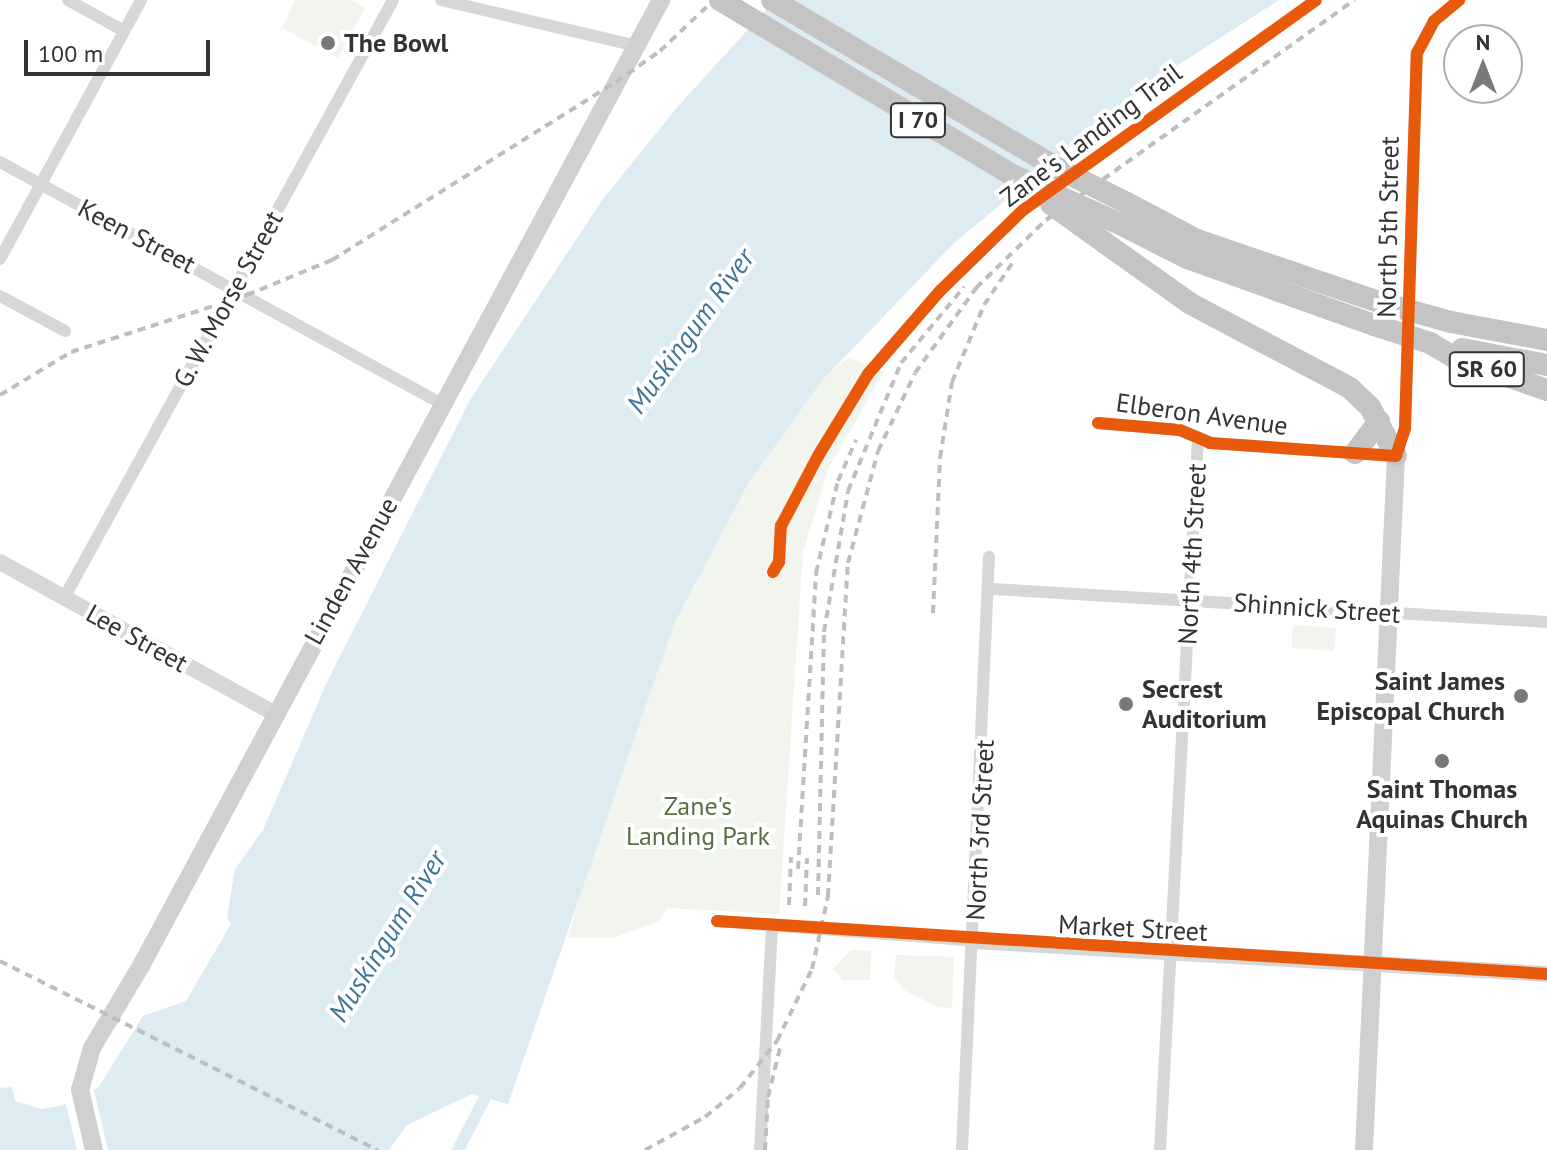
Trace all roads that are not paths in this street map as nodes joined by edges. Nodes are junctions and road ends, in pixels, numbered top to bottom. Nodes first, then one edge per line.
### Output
1 (68, 0) edge
2 (141, 0) edge
3 (393, 0) edge
4 (441, 0) edge
5 (661, 0) edge
6 (720, 0) edge
7 (772, 0) edge
8 (1453, 4) edge
9 (124, 31) junction
10 (637, 46) junction
11 (0, 162) edge
12 (1012, 175) junction
13 (41, 184) junction
14 (0, 259) edge
15 (234, 288) junction
16 (0, 296) edge
17 (65, 331) dead end
18 (1547, 340) edge
19 (1430, 343) junction
20 (1547, 365) edge
21 (1547, 390) edge
22 (442, 404) junction
23 (1379, 421) junction
24 (1098, 423) dead end
25 (1198, 437) junction
26 (1355, 453) junction
27 (1396, 456) junction
28 (989, 557) dead end
29 (0, 562) edge
30 (992, 589) junction
31 (64, 598) junction
32 (1189, 600) junction
33 (1390, 613) junction
34 (1547, 622) edge
35 (274, 713) junction
36 (717, 921) dead end
37 (772, 925) junction
38 (975, 941) junction
39 (1171, 952) junction
40 (1374, 964) junction
41 (1547, 974) edge
42 (94, 1150) edge
43 (760, 1150) edge
44 (962, 1150) edge
45 (1160, 1150) edge
46 (1364, 1150) edge

1 - 9 street
2 - 9 street
3 - 15 street, G. W. Morse Street
4 - 10 street
5 - 10 main road, Linden Avenue
6 - 12 highway, I 70, bridge
7 - 18 highway, I 70, bridge
8 - 27 street, North 5th Street
9 - 13 street
10 - 22 main road, Linden Avenue
11 - 13 street, Keen Street
12 - 19 highway, I 70, bridge
12 - 23 highway, bridge
13 - 14 street
13 - 15 street, Keen Street
15 - 22 street, Keen Street
15 - 31 street, G. W. Morse Street
16 - 17 street
19 - 20 highway, I 70
19 - 21 highway, SR 60
22 - 35 main road, Linden Avenue
23 - 26 highway
23 - 27 highway
24 - 25 street, Elberon Avenue
25 - 26 street, Elberon Avenue
25 - 32 street, North 4th Street
26 - 27 street, Elberon Avenue
27 - 33 main road, North 5th Street
28 - 30 street, North 3rd Street
29 - 31 street, Lee Street
30 - 32 street, Shinnick Street
30 - 38 street, North 3rd Street
31 - 35 street, Lee Street
32 - 33 street, Shinnick Street
32 - 39 street, North 4th Street
33 - 34 street, Shinnick Street
33 - 40 main road, North 5th Street
35 - 42 main road, Linden Avenue
36 - 37 street, Market Street
37 - 38 street, Market Street
37 - 43 street
38 - 39 street, Market Street
38 - 44 street, North 3rd Street
39 - 40 street, Market Street
39 - 45 street, North 4th Street
40 - 41 street, Market Street
40 - 46 main road, North 5th Street

